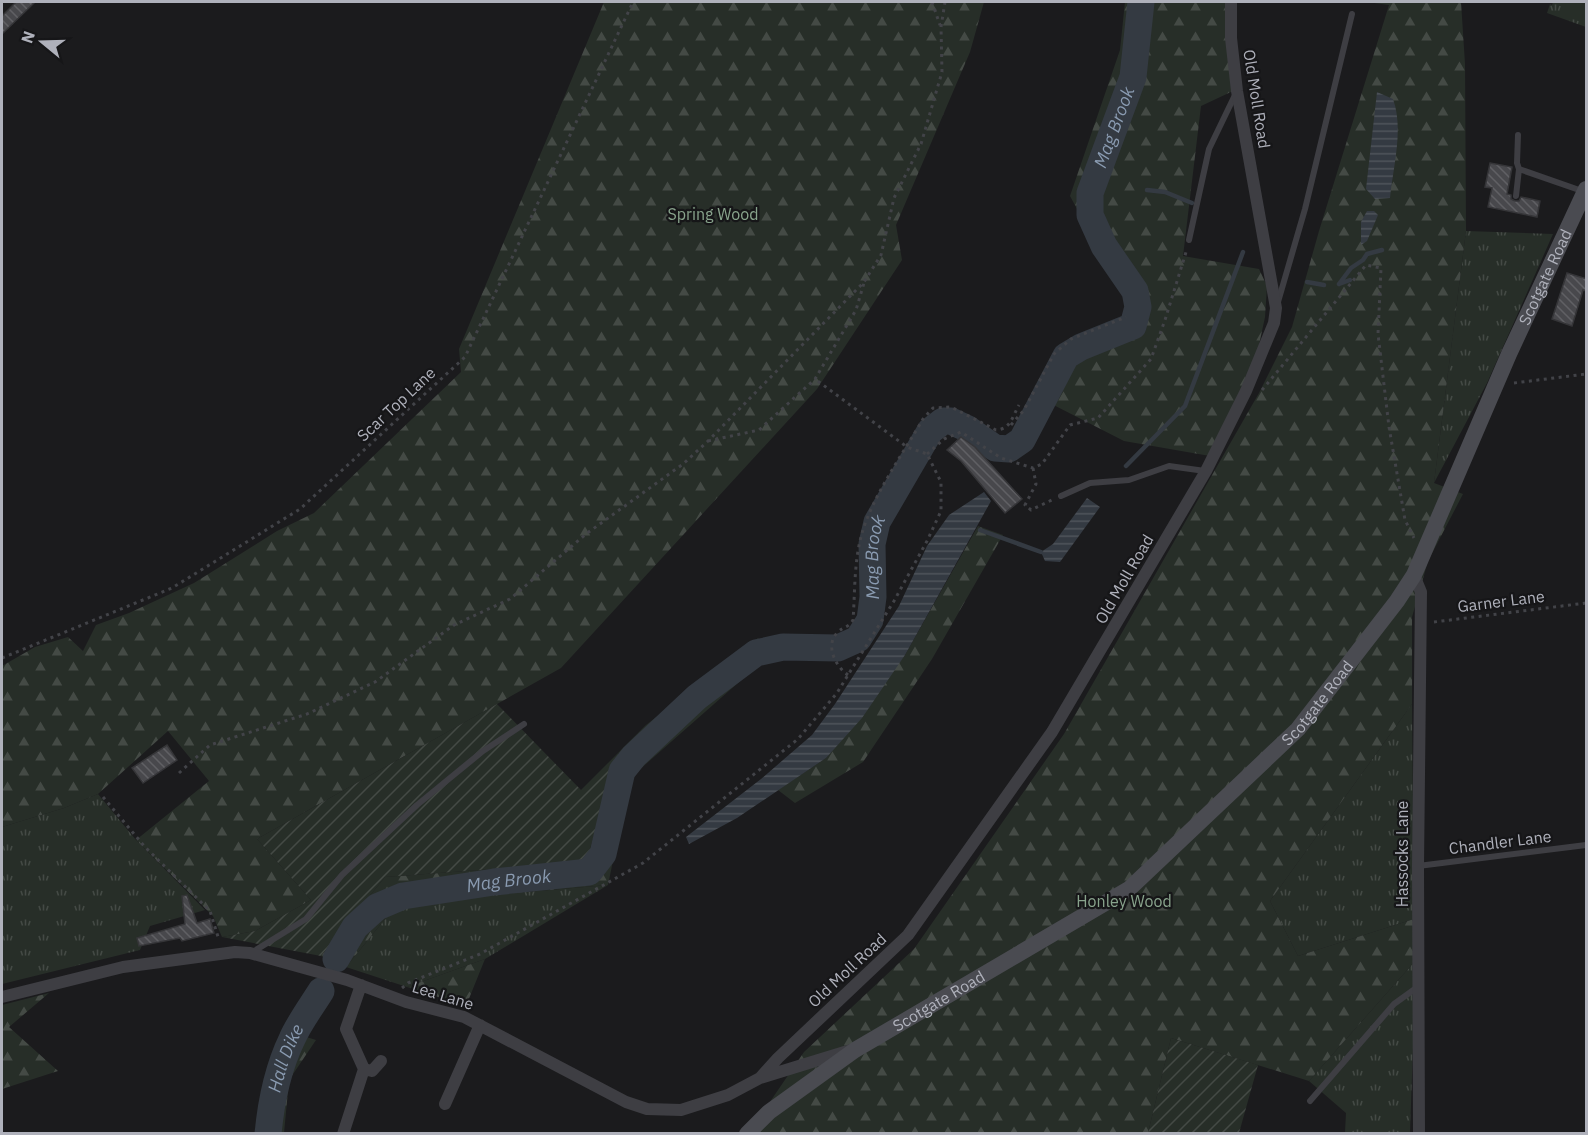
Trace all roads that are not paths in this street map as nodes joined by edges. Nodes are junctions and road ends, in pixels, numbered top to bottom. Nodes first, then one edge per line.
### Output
1 (1231, 2) edge
2 (1352, 15) dead end
3 (1237, 91) junction
4 (1518, 135) dead end
5 (1519, 169) junction
6 (1586, 191) edge
7 (1516, 196) dead end
8 (1189, 240) road end
9 (1276, 308) junction
10 (1206, 471) junction
11 (1061, 496) road end
12 (1414, 575) junction
13 (524, 724) dead end
14 (1587, 845) edge
15 (1418, 866) junction
16 (250, 954) junction
17 (361, 985) junction
18 (1419, 986) junction
19 (2, 997) edge
20 (480, 1025) junction
21 (855, 1050) junction
22 (381, 1061) dead end
23 (364, 1069) junction
24 (760, 1078) junction
25 (1310, 1101) dead end
26 (445, 1104) dead end
27 (345, 1133) edge
28 (747, 1134) edge
29 (1419, 1134) edge

1 - 3 street, Old Moll Road
2 - 9 lane
3 - 8 lane
3 - 9 street, Old Moll Road
4 - 5 lane
5 - 6 lane
5 - 7 lane
6 - 12 street, Scotgate Road
9 - 10 street, Old Moll Road
10 - 11 lane
10 - 24 street, Old Moll Road
12 - 15 street, Hassocks Lane
12 - 21 street, Scotgate Road
13 - 16 lane
14 - 15 lane, Chandler Lane
15 - 18 street, Hassocks Lane
16 - 17 street, Lea Lane
16 - 19 street, Lea Lane
17 - 20 street, Lea Lane
17 - 23 street
18 - 25 lane
18 - 29 street, Hassocks Lane
20 - 24 street, Lea Lane
20 - 26 street
21 - 24 street, Lea Lane
21 - 28 street, Scotgate Road
22 - 23 street
23 - 27 street

